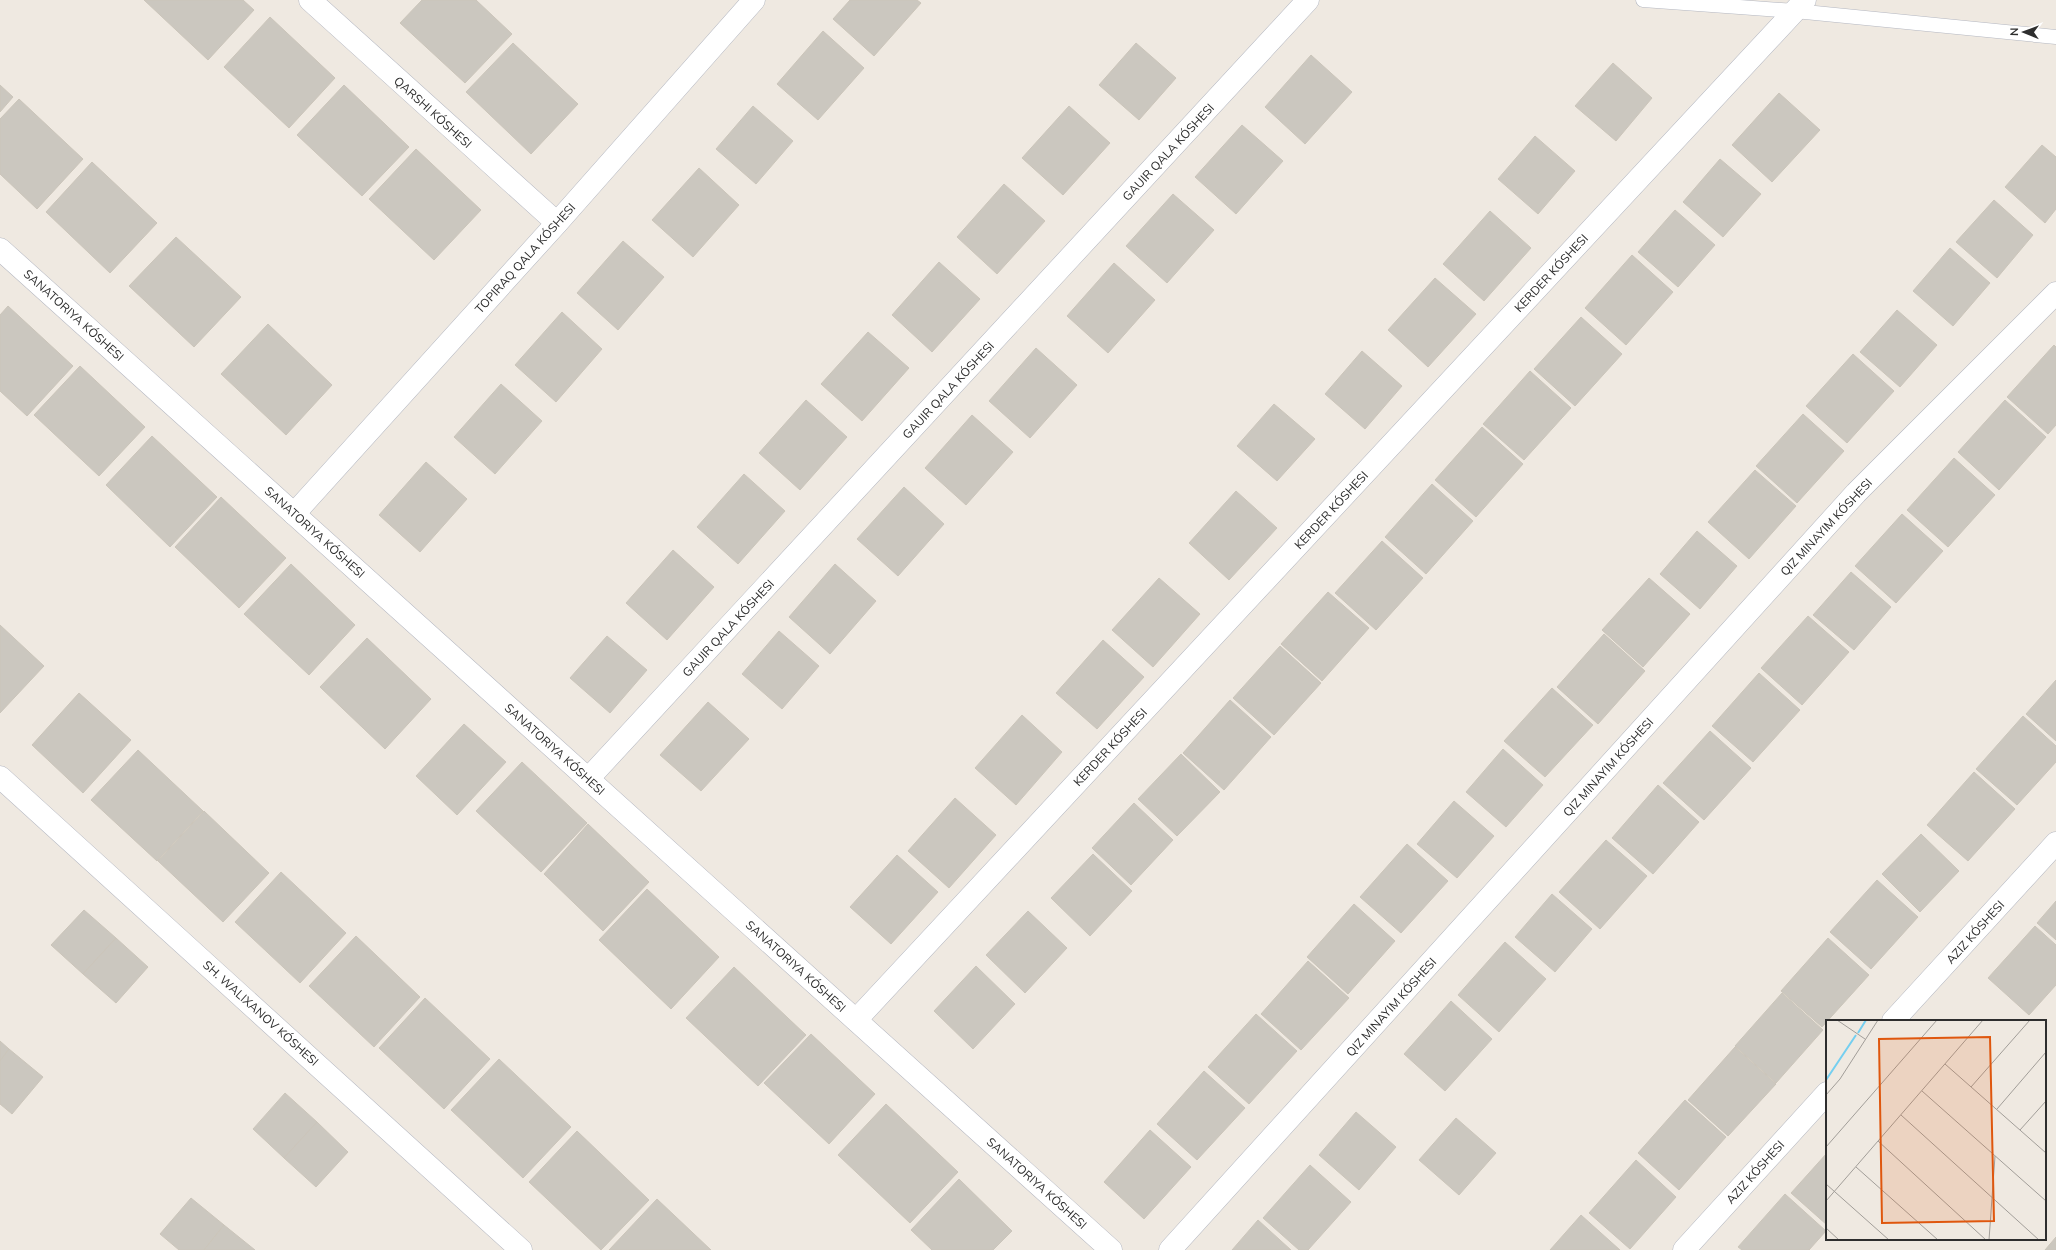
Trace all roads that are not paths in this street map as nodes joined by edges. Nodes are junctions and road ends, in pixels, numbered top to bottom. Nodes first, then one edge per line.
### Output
1 (310, 0) edge
2 (754, 0) edge
3 (1308, 0) edge
4 (1643, 0) edge
5 (1800, 6) edge
6 (2056, 37) edge
7 (556, 223) junction
8 (0, 249) edge
9 (2056, 293) edge
10 (294, 514) junction
11 (0, 777) edge
12 (588, 779) junction
13 (2056, 843) edge
14 (856, 1020) junction
15 (1894, 1020) edge
16 (1826, 1094) edge
17 (521, 1250) edge
18 (1111, 1250) edge
19 (1170, 1250) edge
20 (1684, 1250) edge

1 - 7 street
2 - 7 street
3 - 12 street, GAUIR QALA KÓSHESI
4 - 5 lane
5 - 6 lane
5 - 14 street, KERDER KÓSHESI
7 - 10 street
8 - 10 street, SANATORIYA KÓSHESI
9 - 19 street
10 - 12 street, SANATORIYA KÓSHESI
11 - 17 street, SH. WALIXANOV KÓSHESI
12 - 14 street, SANATORIYA KÓSHESI
13 - 15 street, AZIZ KÓSHESI
14 - 18 street, SANATORIYA KÓSHESI
16 - 20 street, AZIZ KÓSHESI

